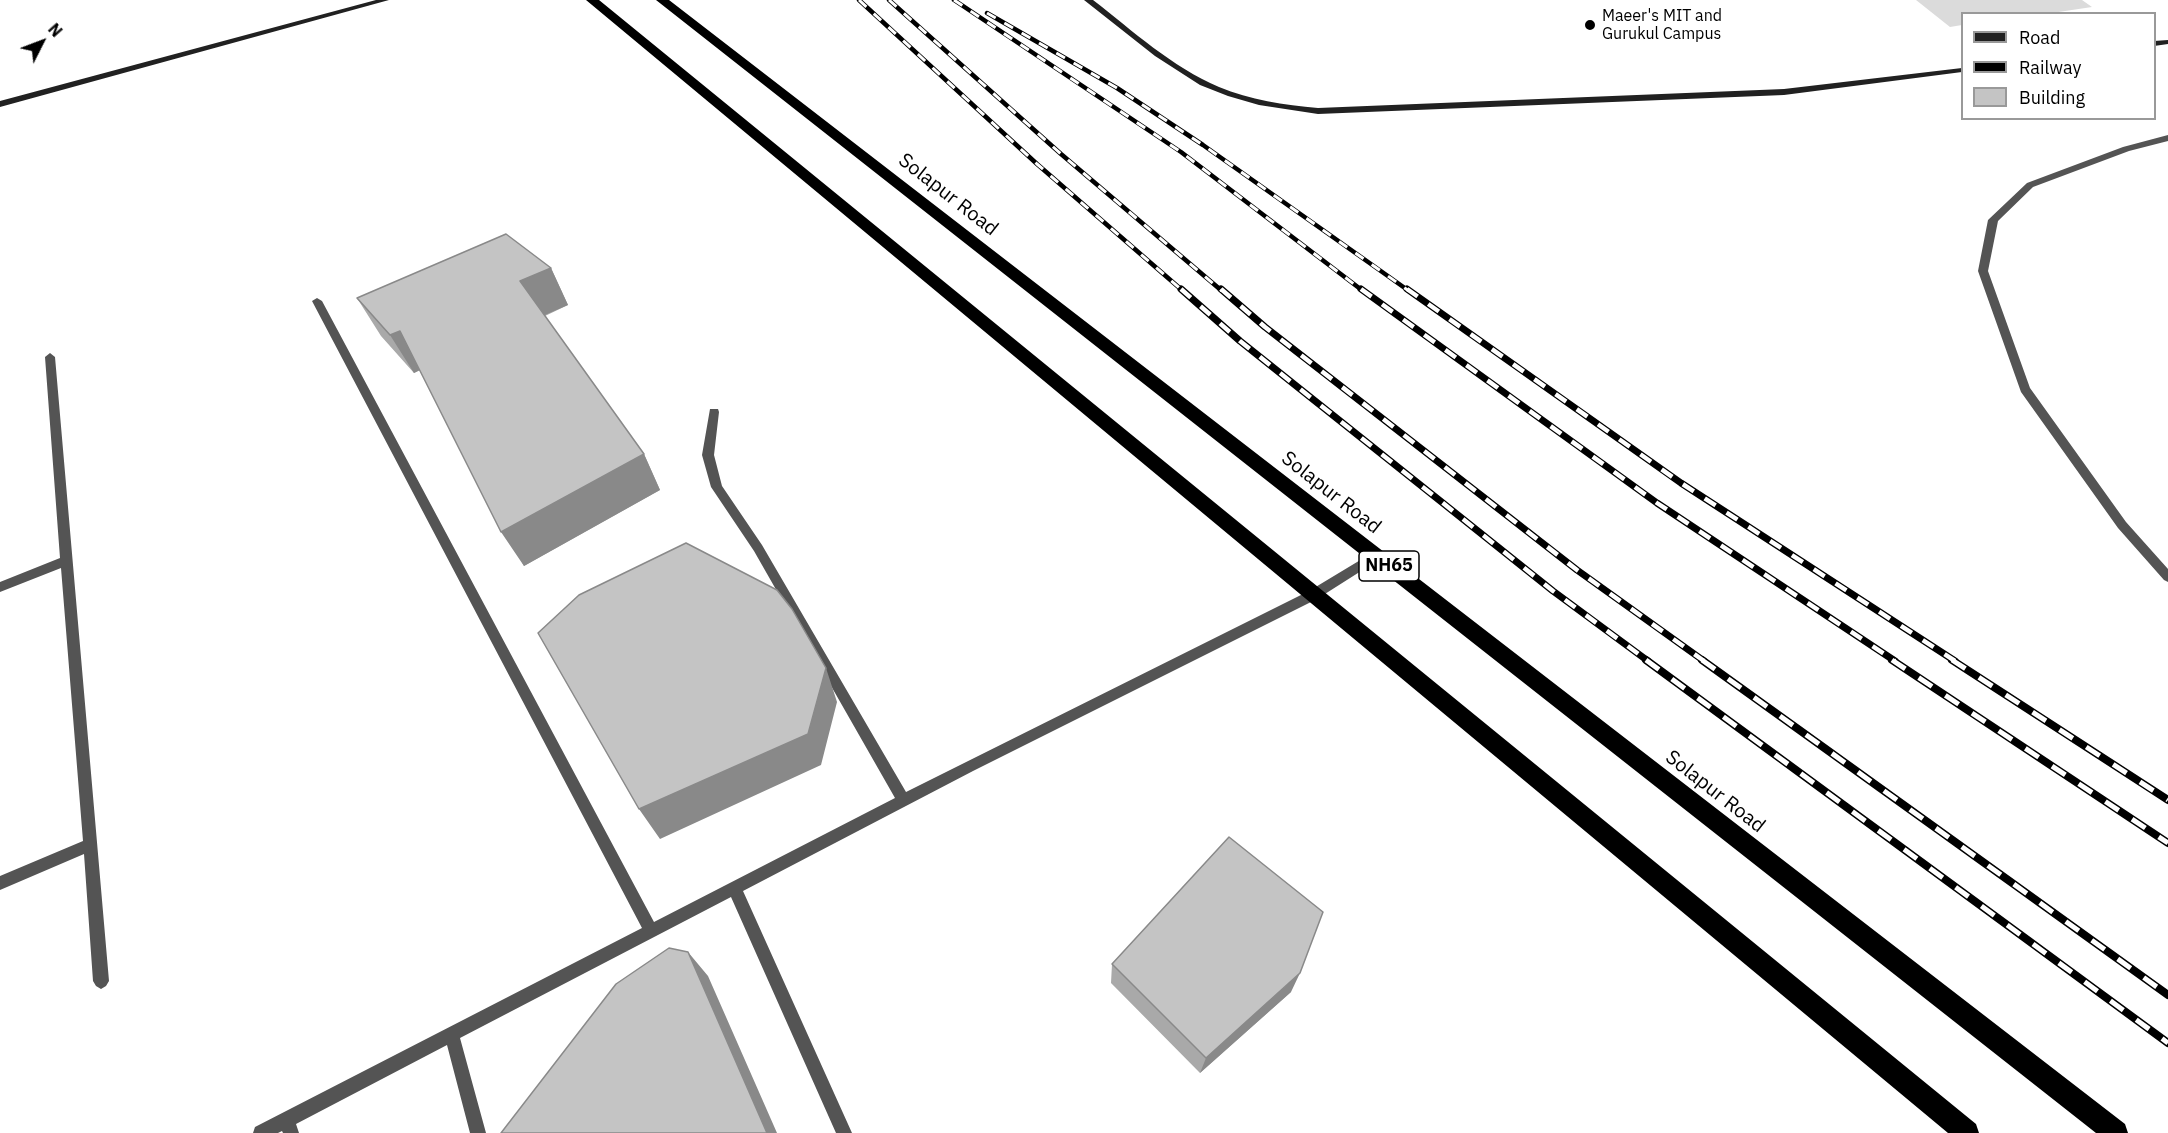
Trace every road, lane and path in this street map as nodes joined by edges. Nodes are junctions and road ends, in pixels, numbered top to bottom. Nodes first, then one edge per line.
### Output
1 (385, 0) edge
2 (592, 0) edge
3 (662, 0) edge
4 (1088, 0) edge
5 (1961, 70) edge
6 (0, 104) edge
7 (2168, 138) edge
8 (317, 301) dead end
9 (50, 357) dead end
10 (714, 412) dead end
11 (1376, 556) junction
12 (67, 561) junction
13 (2168, 577) edge
14 (0, 587) edge
15 (1313, 595) junction
16 (904, 801) junction
17 (91, 844) junction
18 (0, 883) edge
19 (735, 889) junction
20 (652, 932) junction
21 (101, 981) dead end
22 (452, 1036) junction
23 (289, 1127) edge
24 (261, 1133) edge
25 (478, 1133) edge
26 (844, 1133) edge
27 (1967, 1133) edge
28 (2115, 1133) edge

1 - 6 street
2 - 15 highway
3 - 11 highway, Solapur Road / NH65
4 - 5 street
7 - 13 street
8 - 20 street
9 - 12 street
10 - 16 street
11 - 15 street
11 - 28 highway, Solapur Road / NH65
12 - 14 street
12 - 17 street
15 - 16 street
15 - 27 highway
16 - 19 street
17 - 18 street
17 - 21 street
19 - 20 street
19 - 26 street
20 - 22 street
22 - 23 street
22 - 25 street
23 - 24 street

